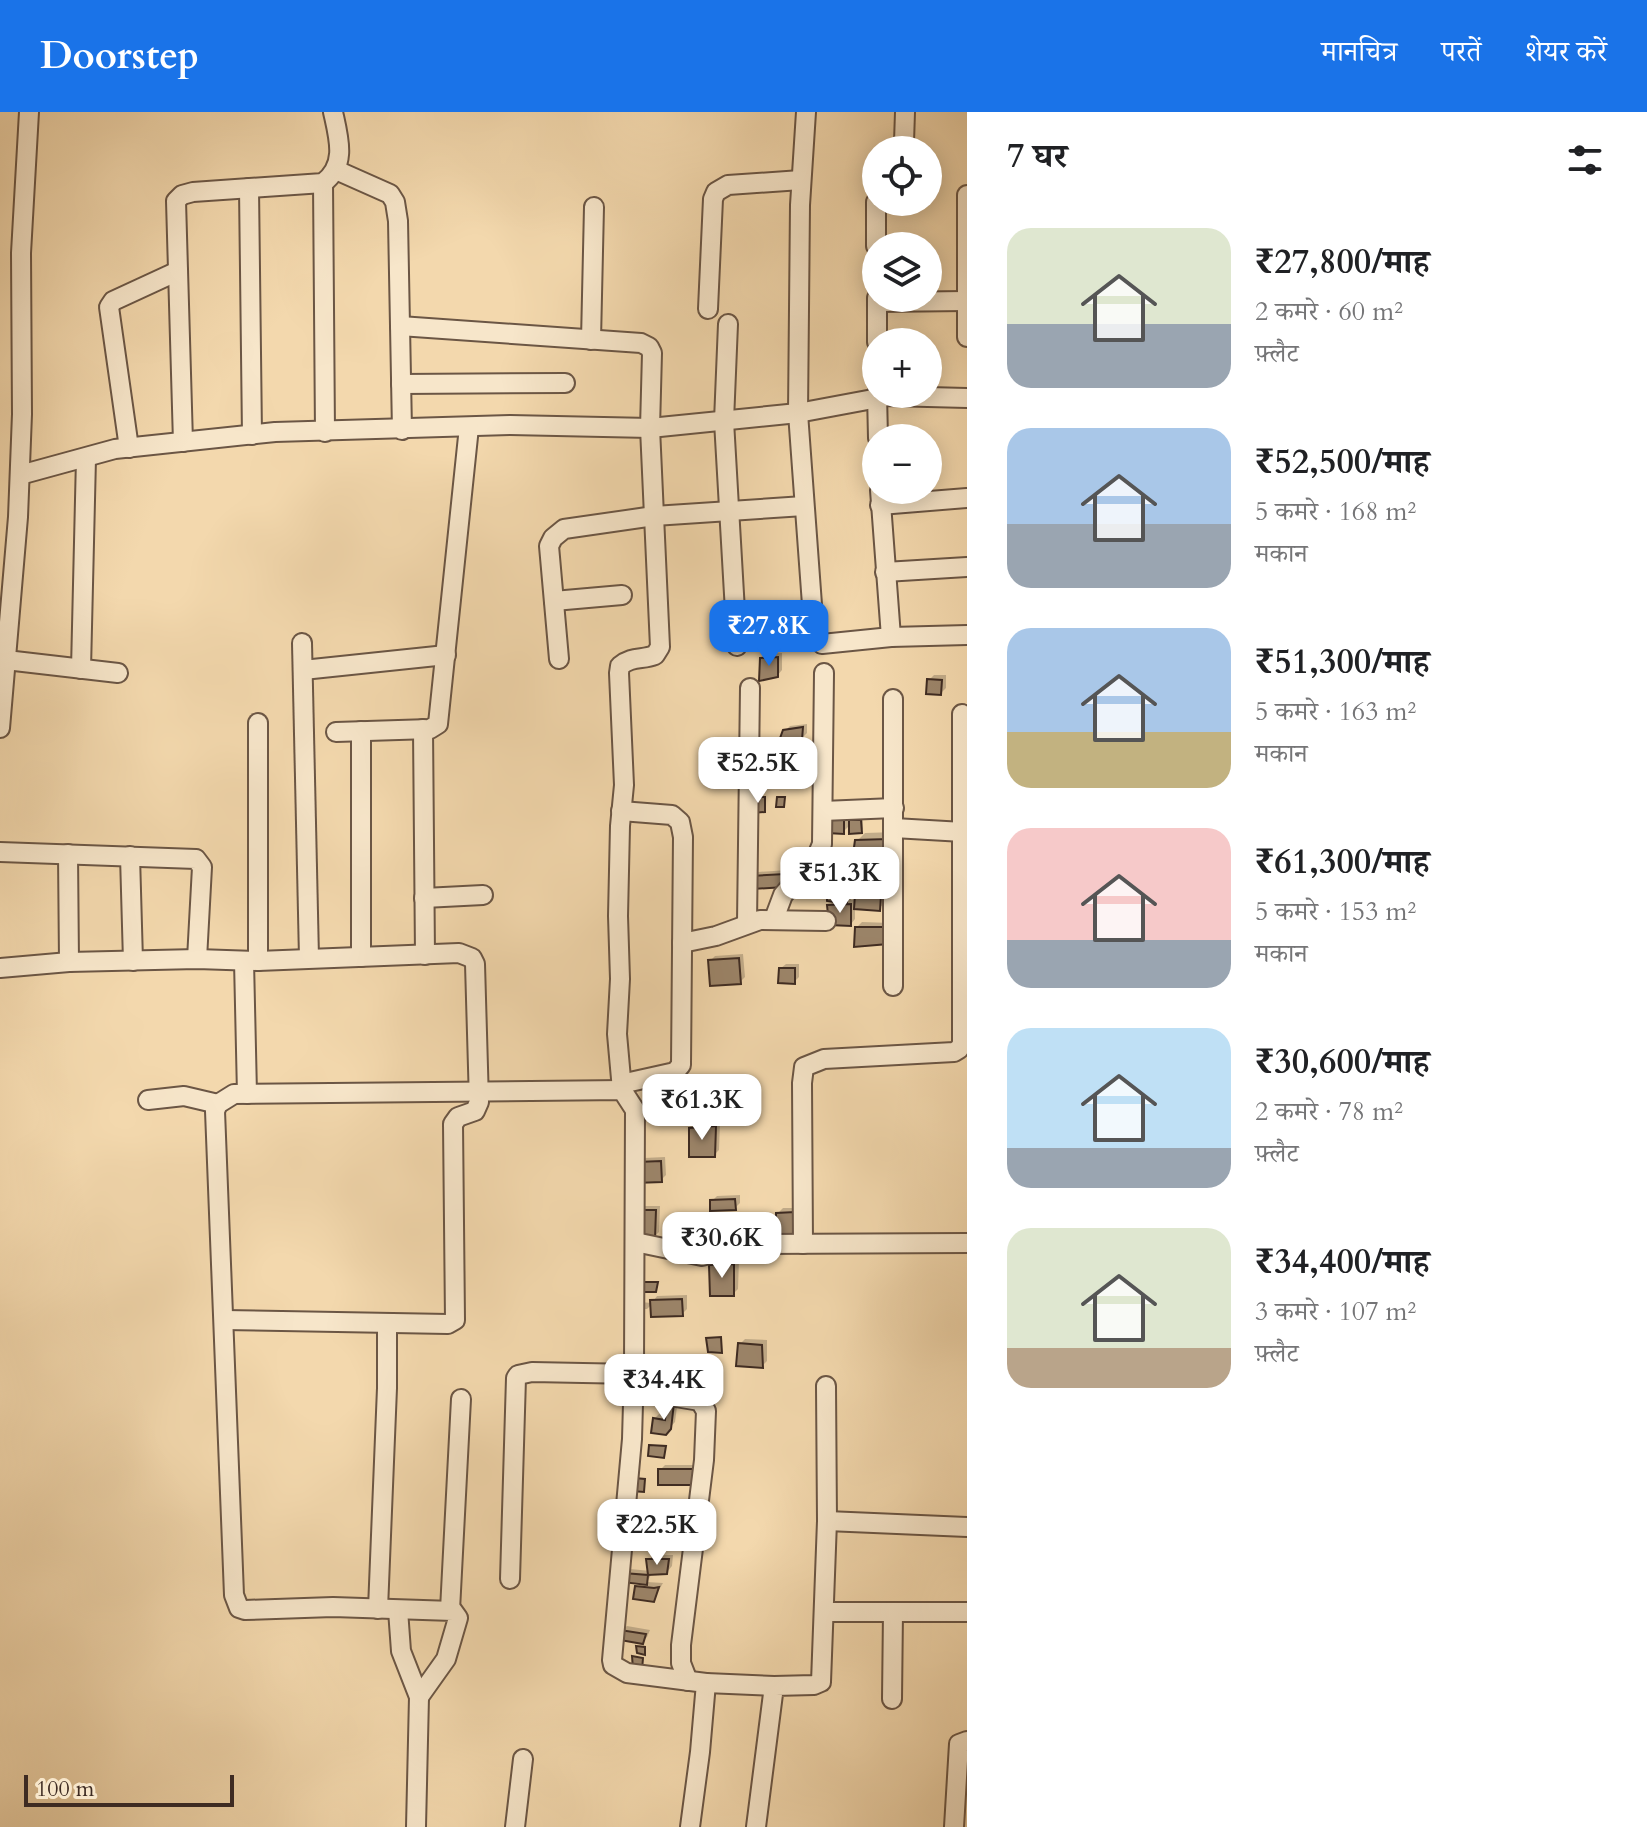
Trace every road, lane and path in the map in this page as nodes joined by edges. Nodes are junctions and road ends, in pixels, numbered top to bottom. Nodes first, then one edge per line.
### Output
1 (29, 112) edge
2 (333, 112) edge
3 (806, 112) edge
4 (905, 112) edge
5 (904, 136) edge
6 (329, 177) junction
7 (801, 180) junction
8 (249, 188) junction
9 (967, 195) edge
10 (594, 207) dead end
11 (178, 271) junction
12 (942, 301) edge
13 (966, 301) edge
14 (708, 309) dead end
15 (728, 324) dead end
16 (400, 326) junction
17 (967, 337) edge
18 (591, 340) junction
19 (565, 383) dead end
20 (401, 384) junction
21 (942, 397) edge
22 (967, 398) edge
23 (862, 399) edge
24 (798, 413) junction
25 (724, 421) junction
26 (469, 427) junction
27 (650, 428) junction
28 (402, 430) junction
29 (325, 432) junction
30 (252, 435) junction
31 (183, 442) junction
32 (129, 448) junction
33 (86, 458) junction
34 (20, 475) junction
35 (942, 498) edge
36 (967, 498) edge
37 (880, 504) edge
38 (804, 506) junction
39 (729, 512) junction
40 (654, 516) junction
41 (967, 567) edge
42 (885, 572) junction
43 (622, 595) dead end
44 (554, 601) junction
45 (967, 635) edge
46 (891, 637) junction
47 (302, 643) dead end
48 (737, 646) dead end
49 (446, 655) junction
50 (559, 659) dead end
51 (6, 660) junction
52 (81, 669) junction
53 (303, 670) junction
54 (118, 673) dead end
55 (824, 673) dead end
56 (750, 688) dead end
57 (893, 699) dead end
58 (962, 714) dead end
59 (258, 723) dead end
60 (0, 728) edge
61 (423, 729) junction
62 (361, 731) junction
63 (336, 732) dead end
64 (894, 808) junction
65 (621, 811) junction
66 (823, 811) junction
67 (894, 828) junction
68 (963, 832) junction
69 (0, 852) edge
70 (68, 854) junction
71 (130, 856) junction
72 (483, 895) dead end
73 (424, 898) junction
74 (774, 919) junction
75 (826, 921) dead end
76 (747, 923) junction
77 (682, 943) junction
78 (425, 955) junction
79 (361, 957) junction
80 (309, 958) junction
81 (197, 959) junction
82 (133, 961) junction
83 (251, 961) junction
84 (69, 962) junction
85 (0, 968) edge
86 (893, 986) dead end
87 (622, 1087) junction
88 (478, 1091) junction
89 (247, 1094) junction
90 (148, 1100) dead end
91 (218, 1104) junction
92 (635, 1242) junction
93 (967, 1243) edge
94 (803, 1244) junction
95 (224, 1320) junction
96 (387, 1324) junction
97 (634, 1382) junction
98 (826, 1386) dead end
99 (461, 1399) dead end
100 (827, 1521) junction
101 (967, 1527) edge
102 (510, 1579) dead end
103 (378, 1609) junction
104 (398, 1610) junction
105 (450, 1610) junction
106 (825, 1612) junction
107 (893, 1612) junction
108 (967, 1612) edge
109 (697, 1682) junction
110 (774, 1686) junction
111 (419, 1697) junction
112 (892, 1699) dead end
113 (967, 1741) edge
114 (523, 1759) dead end
115 (416, 1827) edge
116 (515, 1827) edge
117 (690, 1827) edge
118 (756, 1827) edge
119 (954, 1827) edge

1 - 34 street
2 - 6 street
3 - 7 street
4 - 5 street
6 - 8 street
6 - 16 street
6 - 29 street
7 - 14 street
7 - 24 street
8 - 11 street
8 - 30 street
9 - 13 street
10 - 18 street
11 - 31 street
11 - 32 street
12 - 13 street
13 - 17 street
15 - 25 street
16 - 18 street
16 - 20 street
18 - 27 street
19 - 20 street
20 - 28 street
21 - 22 street
23 - 24 street
24 - 25 street
24 - 38 street
25 - 27 street
25 - 39 street
26 - 27 street
26 - 28 street
26 - 49 street
27 - 40 street
28 - 29 street
29 - 30 street
30 - 31 street
31 - 32 street
32 - 33 street
33 - 34 street
33 - 52 street
34 - 51 street
35 - 36 street
37 - 42 street
38 - 39 street
38 - 46 street
39 - 40 street
39 - 48 street
40 - 44 street
40 - 65 street
41 - 42 street
42 - 46 street
43 - 44 street
44 - 50 street
45 - 46 street
47 - 53 street
49 - 53 street
49 - 61 street
51 - 52 street
51 - 60 street
52 - 54 street
53 - 80 street
55 - 66 street
56 - 76 street
57 - 64 street
58 - 68 street
59 - 83 street
61 - 62 street
61 - 73 street
62 - 63 street
62 - 79 street
64 - 66 street
64 - 67 street
65 - 77 street
65 - 87 street
66 - 74 street
67 - 68 street
67 - 86 street
68 - 94 street
69 - 70 street
70 - 71 street
70 - 84 street
71 - 81 street
71 - 82 street
72 - 73 street
73 - 78 street
74 - 75 street
74 - 76 street
76 - 77 street
77 - 87 street
78 - 79 street
78 - 88 street
79 - 80 street
80 - 83 street
81 - 82 street
81 - 83 street
82 - 84 street
83 - 89 street
84 - 85 street
87 - 88 street
87 - 92 street
88 - 89 street
88 - 96 street
89 - 91 street
90 - 91 street
91 - 95 street
92 - 94 street
92 - 97 street
93 - 94 street
95 - 96 street
95 - 103 street
96 - 103 street
97 - 102 street
97 - 109 street
97 - 109 street
98 - 100 street
99 - 105 street
100 - 101 street
100 - 106 street
103 - 104 street
104 - 105 street
104 - 111 street
105 - 111 street
106 - 107 street
106 - 110 street
107 - 108 street
107 - 112 street
109 - 110 street
109 - 117 street
110 - 118 street
111 - 115 street
113 - 119 street
114 - 116 street

